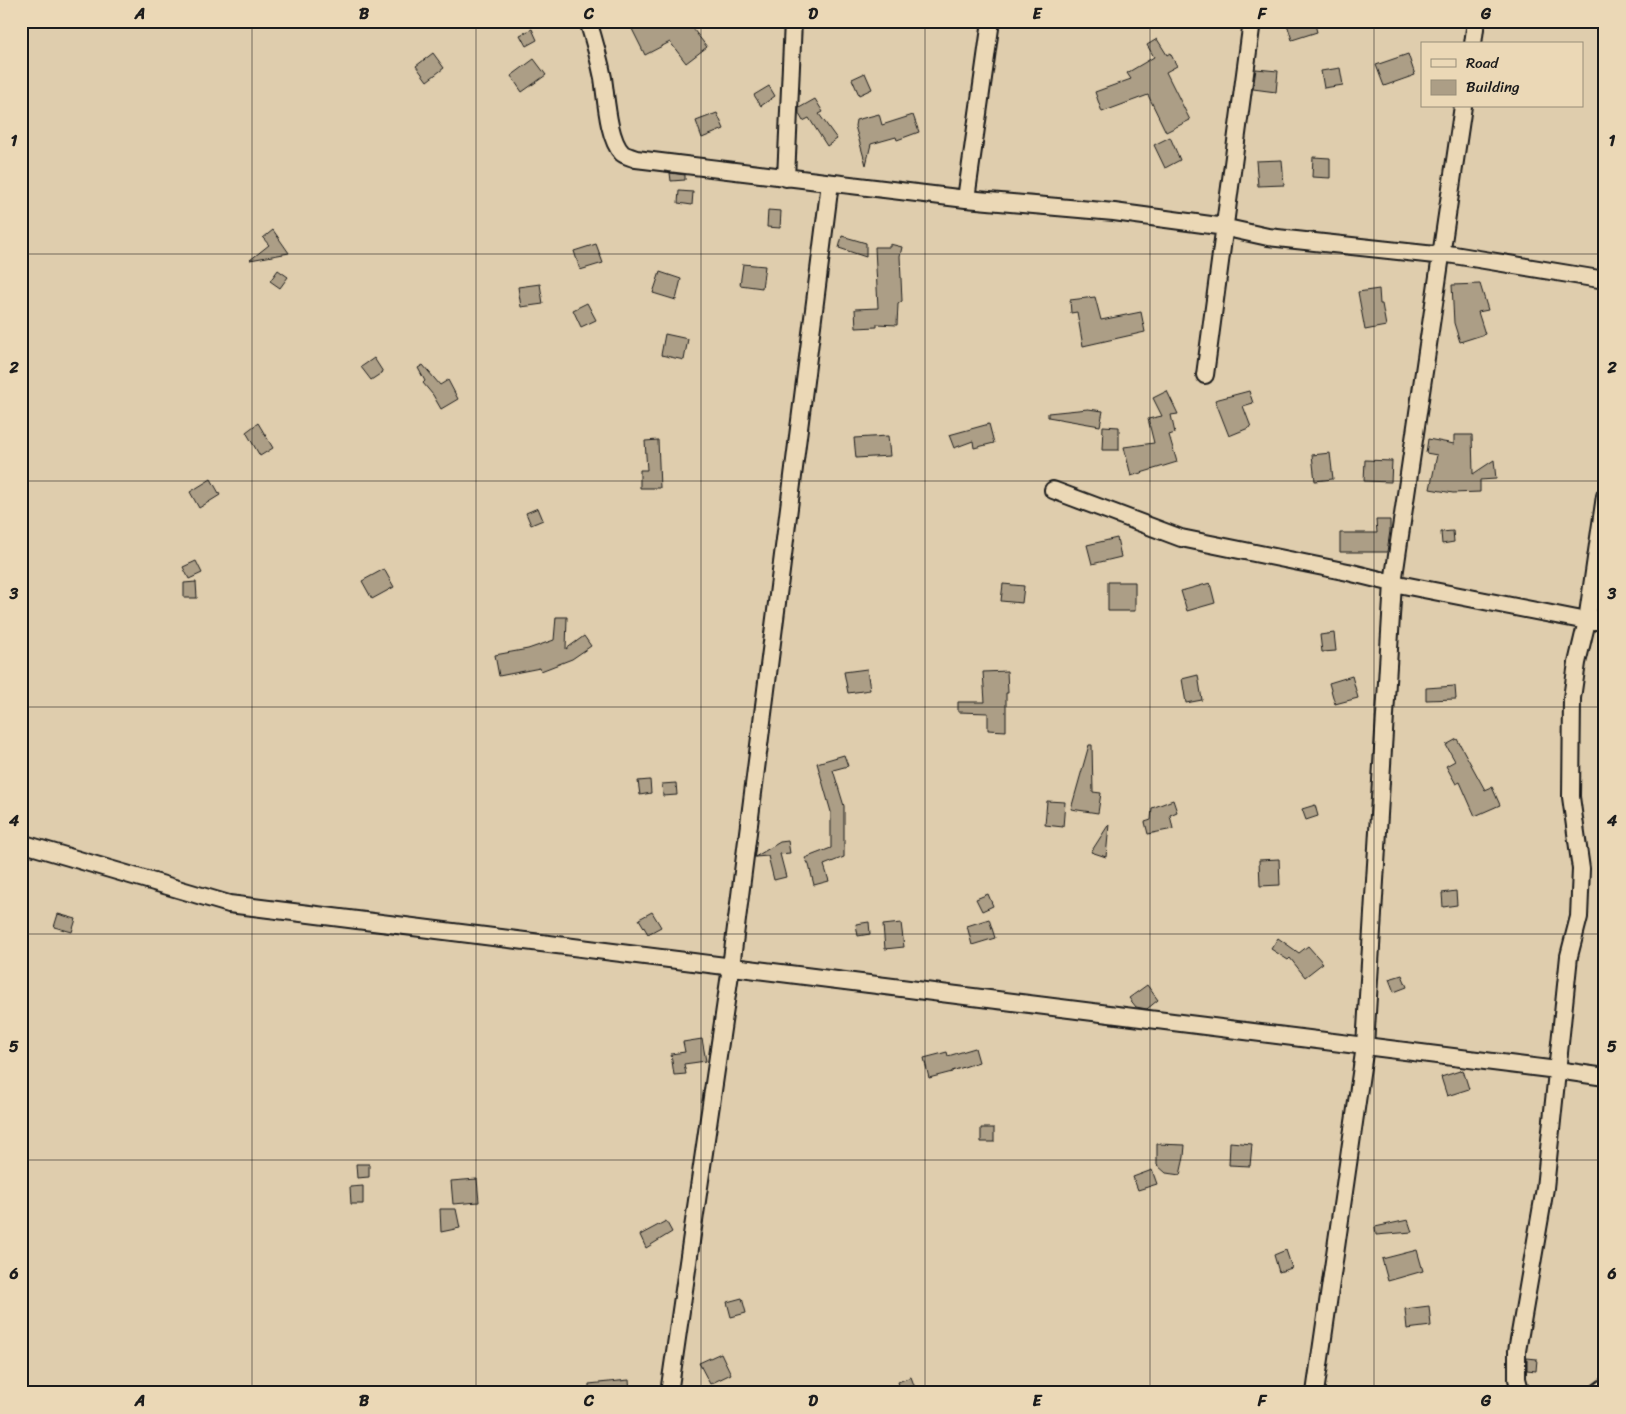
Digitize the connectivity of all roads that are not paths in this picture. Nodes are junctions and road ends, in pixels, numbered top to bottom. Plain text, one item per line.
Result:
1 (588, 21) edge
2 (792, 21) edge
3 (991, 21) edge
4 (1252, 21) edge
5 (1476, 21) edge
6 (1473, 42) edge
7 (1464, 108) edge
8 (786, 178) junction
9 (830, 183) junction
10 (966, 199) junction
11 (1226, 227) junction
12 (1442, 253) junction
13 (1605, 280) edge
14 (1206, 375) dead end
15 (1054, 490) dead end
16 (1605, 496) edge
17 (1393, 583) junction
18 (1587, 621) junction
19 (1605, 621) edge
20 (21, 842) edge
21 (731, 967) junction
22 (1365, 1046) junction
23 (1557, 1070) junction
24 (1605, 1077) edge
25 (1605, 1388) edge
26 (668, 1393) edge
27 (1315, 1393) edge
28 (1521, 1393) edge
29 (1597, 1393) edge

1 - 8 street
2 - 8 street
3 - 10 street
4 - 11 street
5 - 6 street
7 - 12 street
8 - 9 street
9 - 10 street
9 - 21 street
10 - 11 street
11 - 12 street
11 - 14 street
12 - 13 street
12 - 17 street
15 - 17 street
16 - 18 street
17 - 18 street
17 - 22 street
18 - 19 street
18 - 23 street
20 - 21 street
21 - 22 street
21 - 26 street
22 - 23 street
22 - 27 street
23 - 24 street
23 - 28 street
25 - 29 street

